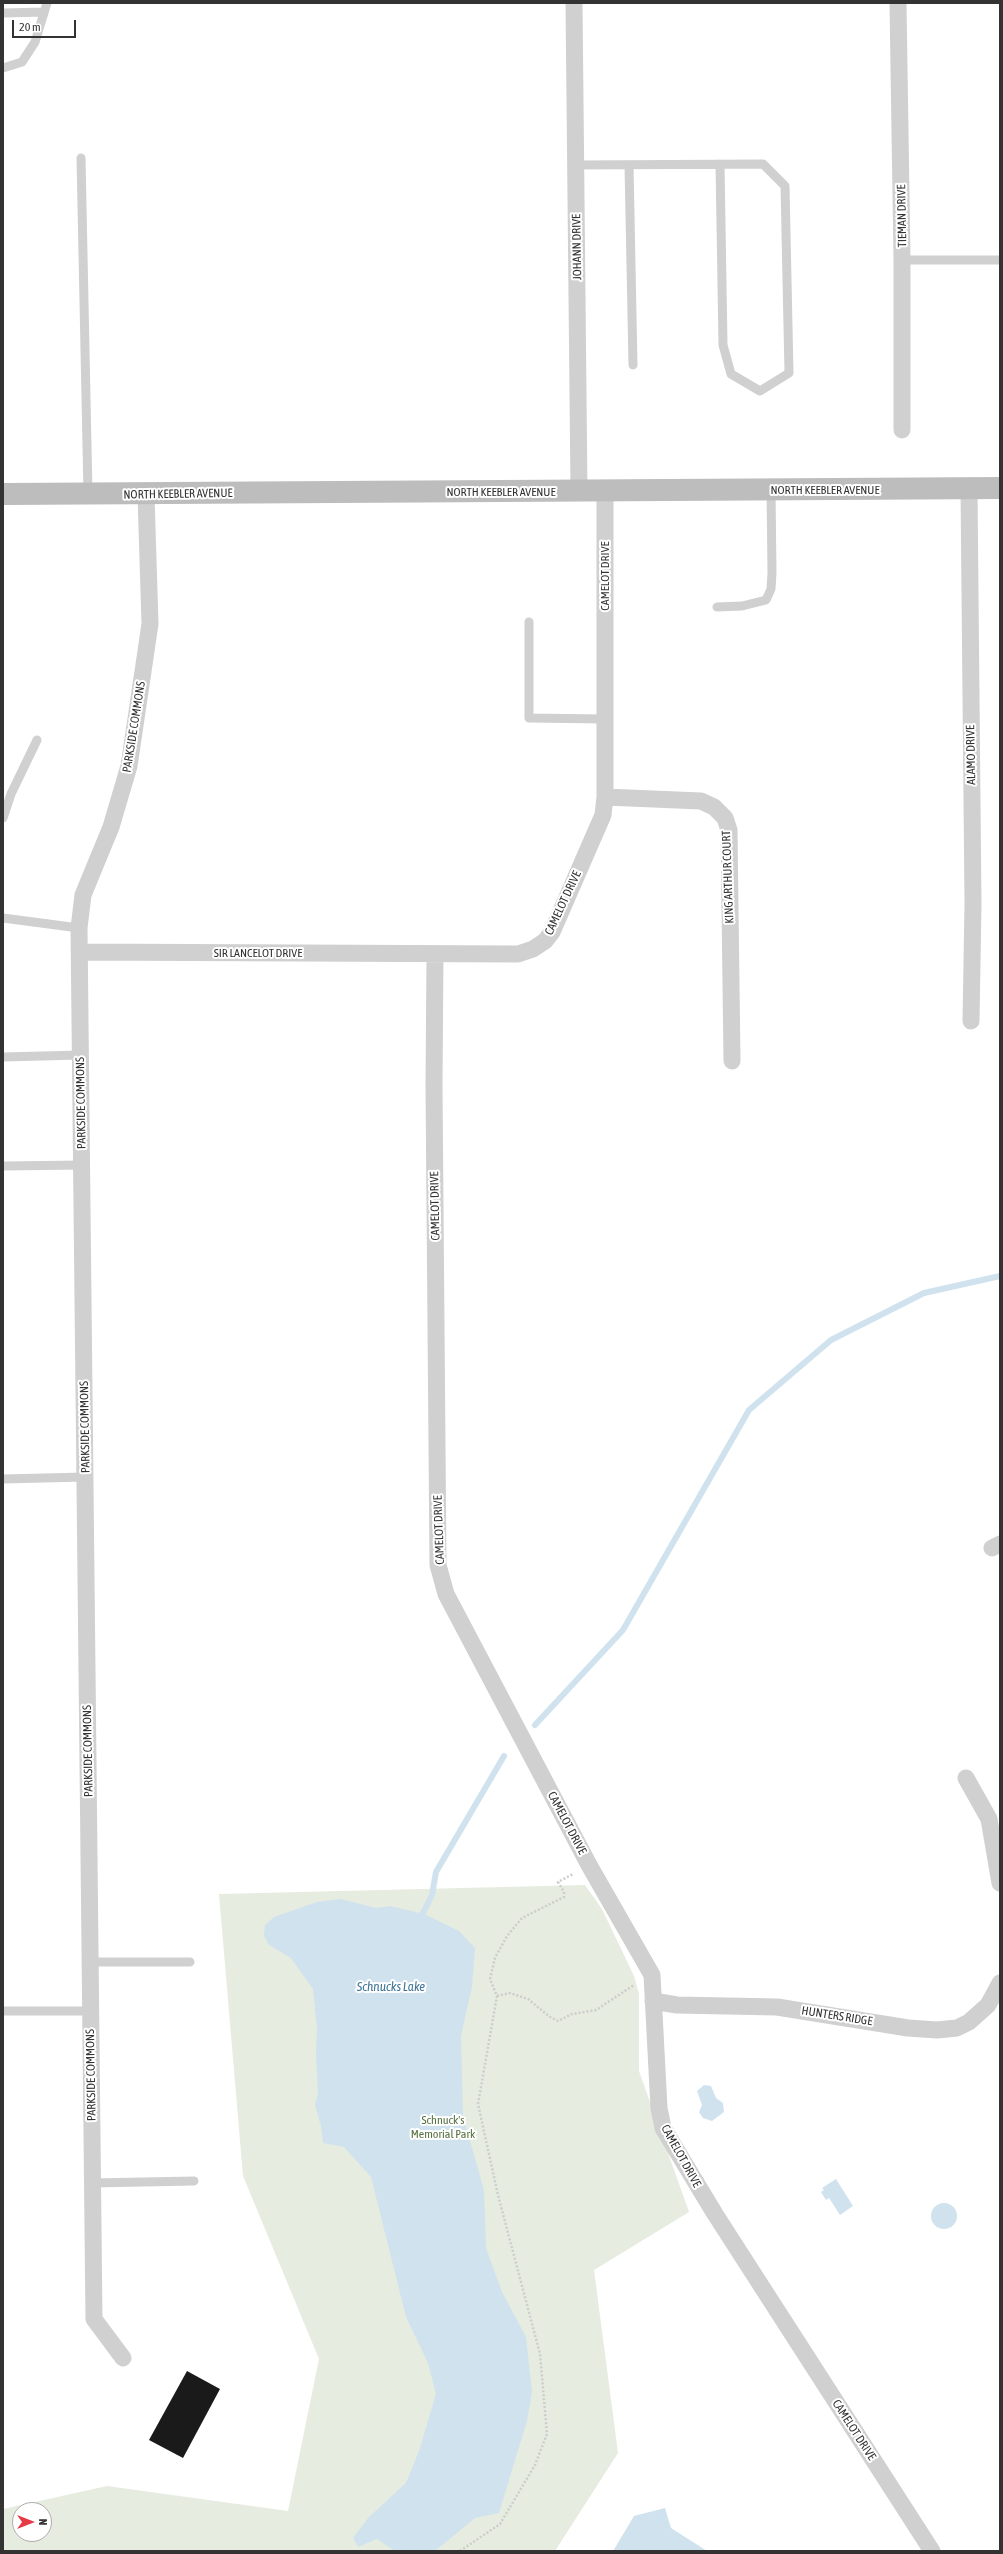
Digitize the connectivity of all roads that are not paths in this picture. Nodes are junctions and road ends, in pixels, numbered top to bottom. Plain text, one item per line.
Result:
1 (574, 3) edge
2 (898, 3) edge
3 (45, 8) edge
4 (3, 12) edge
5 (3, 68) edge
6 (81, 158) dead end
7 (720, 164) junction
8 (576, 165) junction
9 (629, 165) junction
10 (902, 260) junction
11 (1000, 260) edge
12 (633, 365) dead end
13 (902, 430) dead end
14 (969, 488) junction
15 (1000, 488) edge
16 (771, 490) junction
17 (579, 492) junction
18 (605, 492) junction
19 (3, 494) edge
20 (88, 494) junction
21 (146, 495) junction
22 (717, 607) dead end
23 (529, 622) dead end
24 (605, 719) junction
25 (37, 740) dead end
26 (605, 796) junction
27 (3, 818) edge
28 (3, 918) edge
29 (79, 928) junction
30 (80, 952) junction
31 (435, 954) junction
32 (971, 1021) dead end
33 (81, 1055) junction
34 (3, 1057) edge
35 (732, 1061) dead end
36 (82, 1165) junction
37 (3, 1166) edge
38 (85, 1477) junction
39 (3, 1479) edge
40 (966, 1778) dead end
41 (1000, 1884) edge
42 (90, 1962) junction
43 (190, 1962) dead end
44 (1000, 1983) edge
45 (653, 2001) junction
46 (3, 2011) edge
47 (90, 2011) junction
48 (194, 2182) dead end
49 (92, 2183) junction
50 (123, 2358) dead end
51 (932, 2551) edge

1 - 8 street, JOHANN DRIVE
2 - 10 street, TIEMAN DRIVE
3 - 4 lane
3 - 5 lane
6 - 20 lane
7 - 7 lane
7 - 9 lane
8 - 9 lane
8 - 17 street, JOHANN DRIVE
9 - 12 lane
10 - 11 lane
10 - 13 street, TIEMAN DRIVE
14 - 15 street, NORTH KEEBLER AVENUE
14 - 16 street, NORTH KEEBLER AVENUE
14 - 32 street, ALAMO DRIVE
16 - 18 street, NORTH KEEBLER AVENUE
16 - 22 lane
17 - 18 street, NORTH KEEBLER AVENUE
17 - 21 street, NORTH KEEBLER AVENUE
18 - 24 street, CAMELOT DRIVE
19 - 20 street, NORTH KEEBLER AVENUE
20 - 21 street, NORTH KEEBLER AVENUE
21 - 29 street, PARKSIDE COMMONS
23 - 24 lane
24 - 26 street, CAMELOT DRIVE
25 - 27 lane
26 - 31 street, CAMELOT DRIVE
26 - 35 street, KING ARTHUR COURT
28 - 29 lane
29 - 30 street, PARKSIDE COMMONS
30 - 31 street, SIR LANCELOT DRIVE
30 - 33 street, PARKSIDE COMMONS
31 - 45 street, CAMELOT DRIVE
33 - 34 lane
33 - 36 street, PARKSIDE COMMONS
36 - 37 lane
36 - 38 street, PARKSIDE COMMONS
38 - 39 lane
38 - 42 street, PARKSIDE COMMONS
40 - 41 street
42 - 43 lane
42 - 47 street, PARKSIDE COMMONS
44 - 45 street, HUNTERS RIDGE
45 - 51 street, CAMELOT DRIVE
46 - 47 lane
47 - 49 street, PARKSIDE COMMONS
48 - 49 lane
49 - 50 street, PARKSIDE COMMONS

